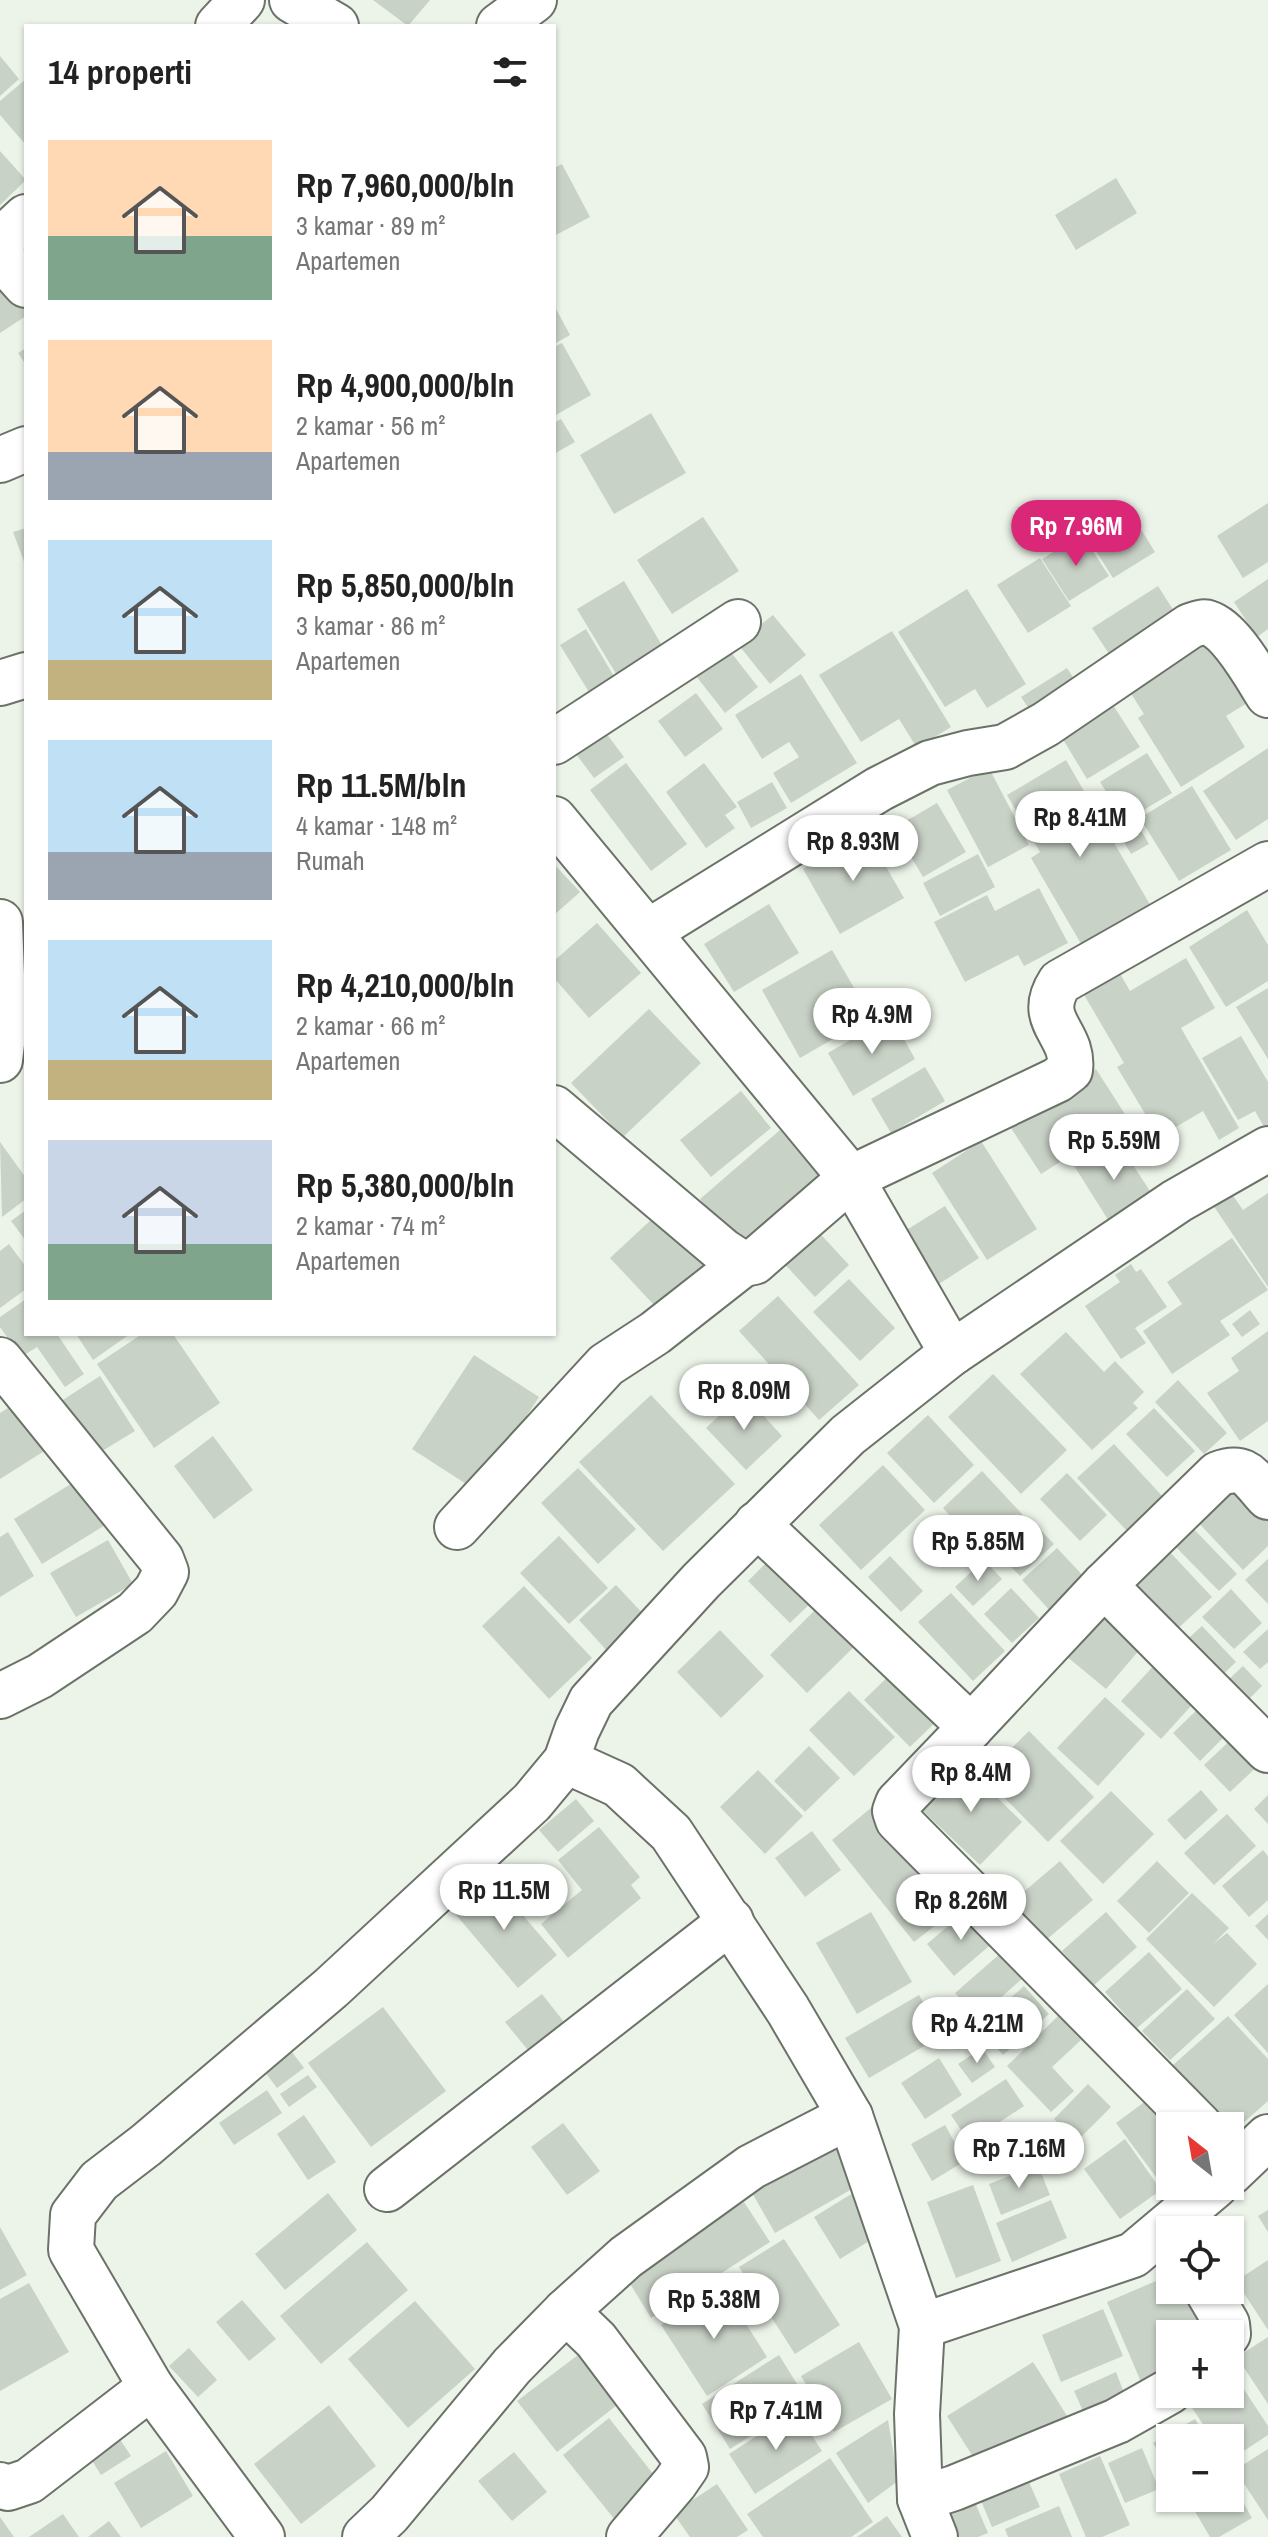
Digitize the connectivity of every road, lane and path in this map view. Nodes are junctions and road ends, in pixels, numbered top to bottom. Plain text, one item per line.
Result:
1 (242, 0) edge
2 (292, 0) edge
3 (220, 24) edge
4 (333, 24) edge
5 (24, 219) edge
6 (0, 241) edge
7 (0, 256) edge
8 (24, 283) edge
9 (24, 450) edge
10 (0, 460) edge
11 (738, 622) dead end
12 (24, 676) edge
13 (0, 683) edge
14 (1268, 695) edge
15 (556, 741) edge
16 (556, 821) edge
17 (1268, 864) edge
18 (0, 922) edge
19 (648, 932) junction
20 (0, 1060) edge
21 (556, 1110) edge
22 (1268, 1149) edge
23 (851, 1178) junction
24 (743, 1264) junction
25 (952, 1353) junction
26 (0, 1360) edge
27 (1268, 1497) edge
28 (757, 1524) junction
29 (457, 1527) dead end
30 (1104, 1585) junction
31 (0, 1696) edge
32 (971, 1727) junction
33 (1268, 1750) edge
34 (566, 1761) junction
35 (731, 1921) junction
36 (1186, 2112) edge
37 (850, 2116) junction
38 (387, 2189) dead end
39 (1201, 2200) edge
40 (1186, 2216) edge
41 (1156, 2242) edge
42 (566, 2311) junction
43 (922, 2326) junction
44 (151, 2387) junction
45 (1156, 2399) edge
46 (0, 2485) edge
47 (928, 2518) edge
48 (262, 2537) edge
49 (365, 2537) edge
50 (629, 2537) edge

1 - 3 street
2 - 4 street
5 - 6 street
7 - 8 street
9 - 10 street
11 - 15 street
12 - 13 street
14 - 19 street
16 - 19 street
17 - 23 street
18 - 20 street
19 - 23 street
21 - 24 street
22 - 25 street
23 - 24 street
23 - 25 street
24 - 29 street
25 - 28 street
26 - 31 street
27 - 30 street
28 - 32 street
28 - 34 street
30 - 32 street
30 - 33 street
32 - 36 street
34 - 35 street
34 - 44 street
35 - 37 street
35 - 38 street
37 - 42 street
37 - 43 street
39 - 40 street
41 - 43 street
42 - 49 street
42 - 50 street
43 - 47 street
44 - 46 street
44 - 48 street
45 - 47 street

